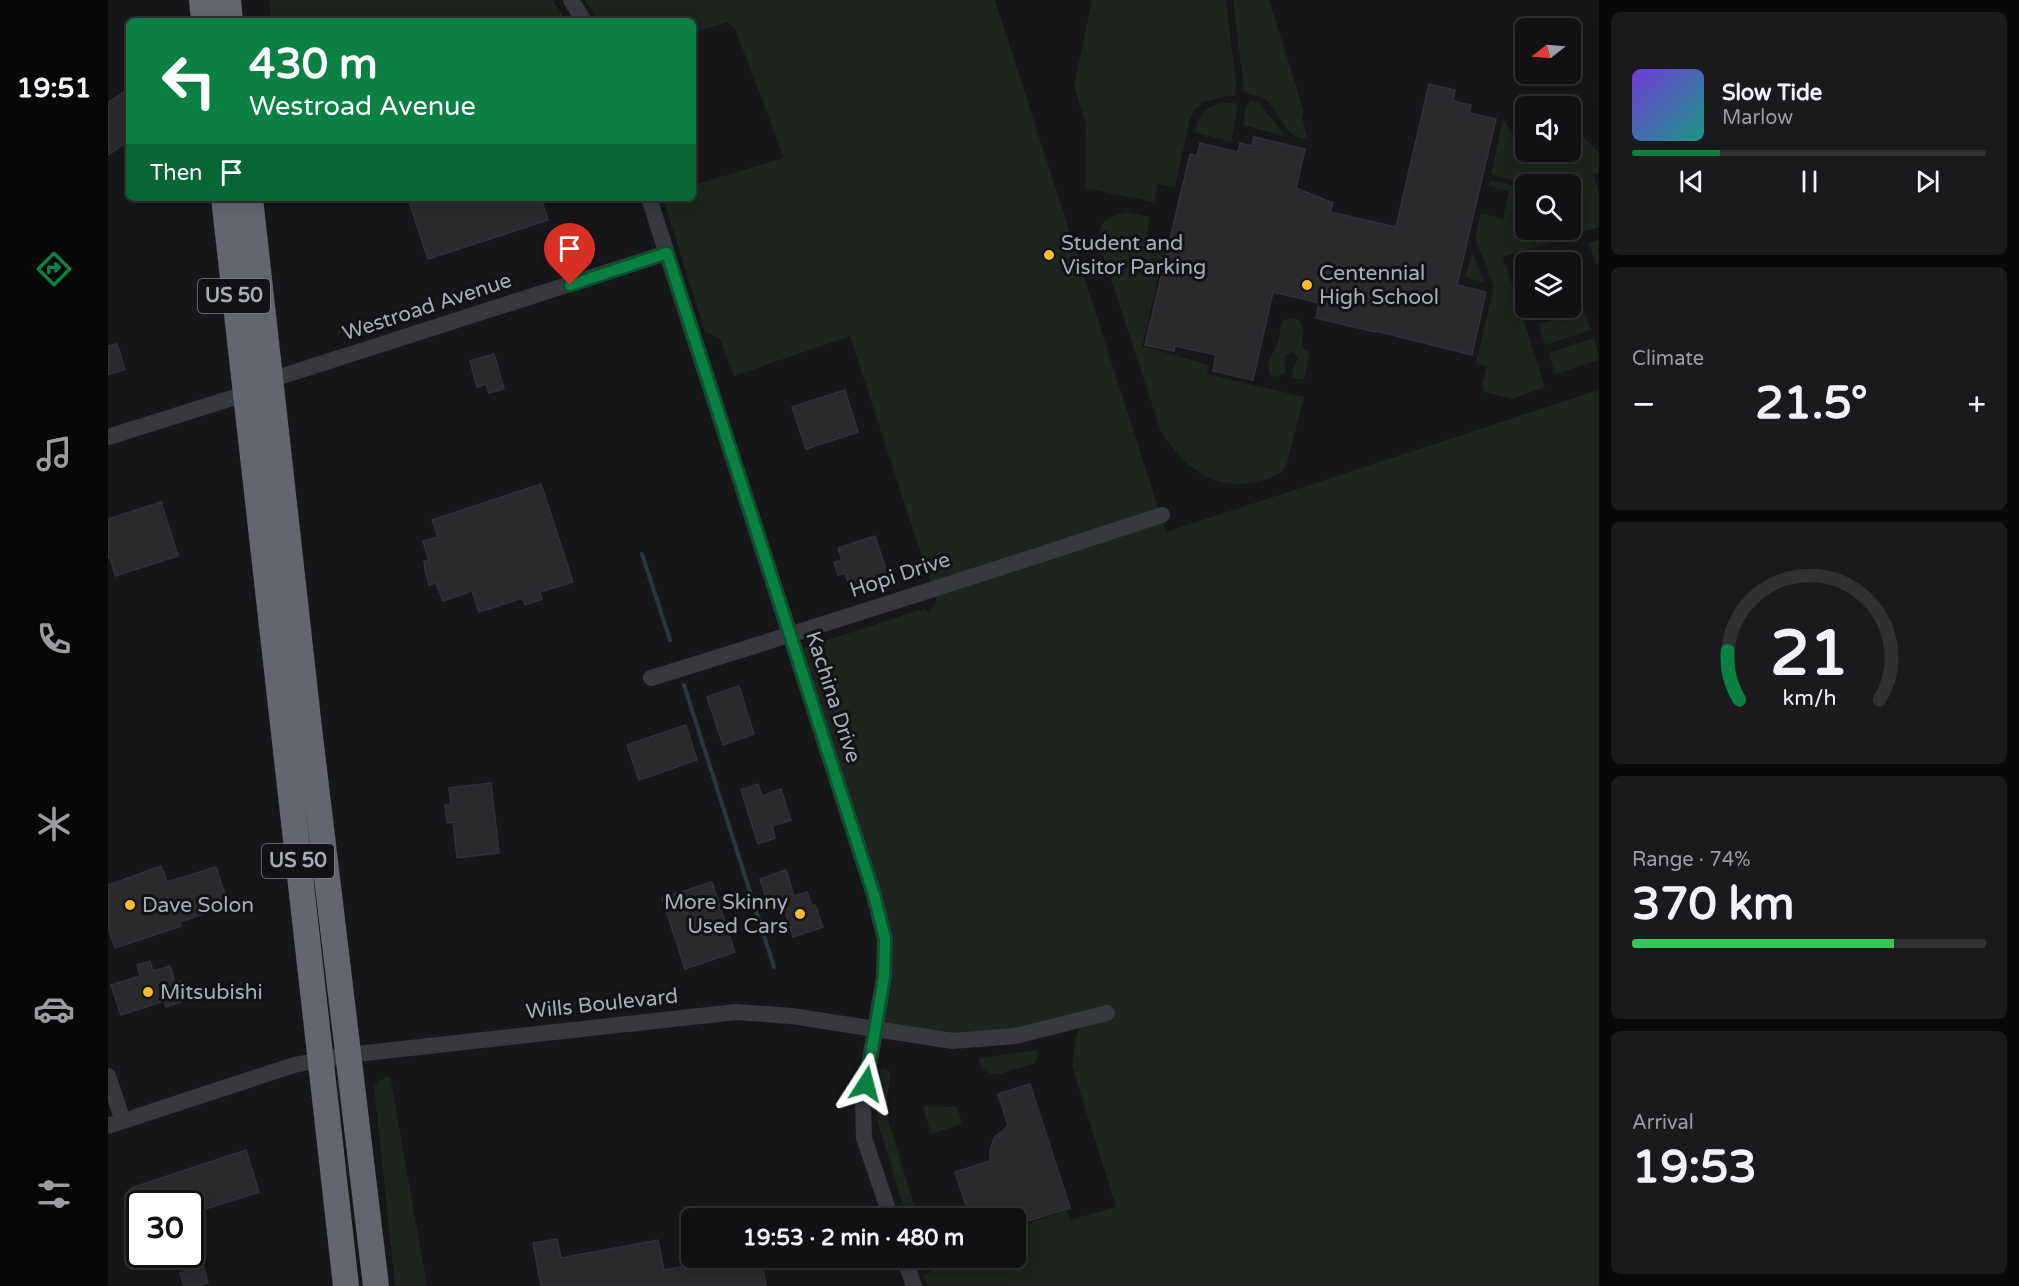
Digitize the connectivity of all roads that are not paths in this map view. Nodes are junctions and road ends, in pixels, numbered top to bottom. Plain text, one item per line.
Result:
1 (202, 0) edge
2 (228, 0) edge
3 (571, 0) edge
4 (204, 18) edge
5 (230, 18) edge
6 (582, 18) edge
7 (224, 201) edge
8 (250, 201) edge
9 (650, 201) edge
10 (667, 253) junction
11 (270, 380) junction
12 (245, 394) junction
13 (108, 437) edge
14 (1162, 514) dead end
15 (788, 634) junction
16 (651, 678) dead end
17 (1107, 1013) dead end
18 (874, 1030) junction
19 (348, 1055) junction
20 (320, 1060) junction
21 (108, 1076) edge
22 (115, 1124) edge
23 (888, 1208) edge
24 (908, 1268) edge
25 (346, 1286) edge
26 (376, 1286) edge
27 (914, 1286) edge

1 - 4 highway
2 - 5 highway
3 - 6 street
7 - 12 highway, US 50
8 - 11 highway, US 50
9 - 10 street, Kachina Drive
10 - 11 street, Westroad Avenue
10 - 15 street, Kachina Drive
11 - 19 highway, US 50
12 - 13 street
12 - 20 highway, US 50
14 - 15 street, Hopi Drive
15 - 16 street, Hopi Drive
15 - 18 street, Kachina Drive
17 - 18 street, Wills Boulevard
18 - 19 street, Wills Boulevard
18 - 23 street, Kachina Drive
19 - 20 street, Wills Boulevard
19 - 26 highway, US 50
20 - 22 street, Wills Boulevard
20 - 25 highway, US 50
21 - 22 street
24 - 27 street

